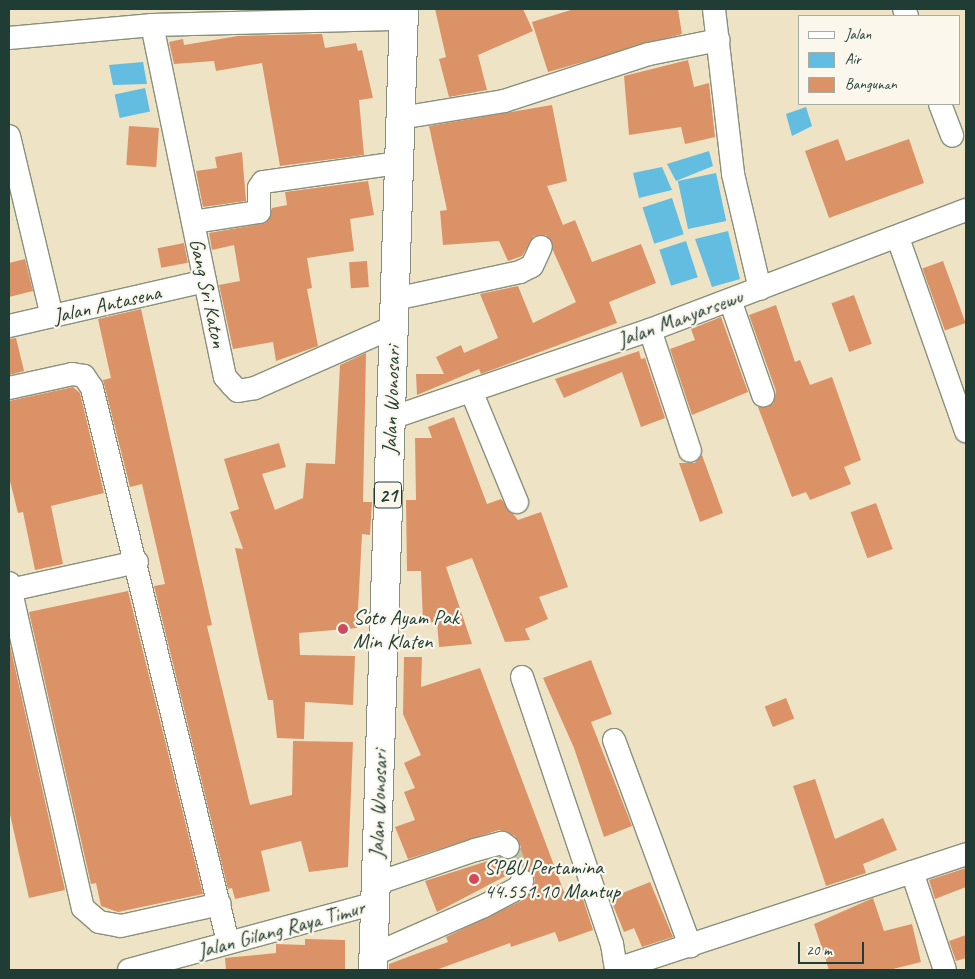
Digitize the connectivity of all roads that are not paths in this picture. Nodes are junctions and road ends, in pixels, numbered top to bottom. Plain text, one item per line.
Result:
1 (714, 9) edge
2 (403, 14) edge
3 (152, 24) junction
4 (9, 38) edge
5 (719, 40) junction
6 (940, 105) edge
7 (400, 118) junction
8 (9, 136) edge
9 (952, 136) dead end
10 (399, 163) junction
11 (966, 210) edge
12 (193, 222) junction
13 (898, 238) junction
14 (541, 247) dead end
15 (205, 281) junction
16 (760, 289) junction
17 (395, 299) junction
18 (730, 300) junction
19 (52, 316) junction
20 (9, 326) edge
21 (394, 327) junction
22 (650, 330) junction
23 (9, 388) edge
24 (472, 392) junction
25 (764, 395) dead end
26 (391, 418) junction
27 (966, 431) edge
28 (690, 451) dead end
29 (517, 502) dead end
30 (137, 562) junction
31 (10, 587) edge
32 (522, 677) dead end
33 (614, 740) dead end
34 (508, 847) dead end
35 (966, 854) edge
36 (912, 872) junction
37 (522, 881) dead end
38 (375, 893) junction
39 (220, 904) junction
40 (228, 942) junction
41 (690, 946) junction
42 (373, 963) edge
43 (664, 963) edge
44 (616, 969) edge
45 (129, 970) edge
46 (945, 970) edge

1 - 5 street
2 - 3 street
2 - 7 highway, Jalan Wonosari / 21
3 - 4 street
3 - 12 street, Gang Sri Katon
5 - 7 street
5 - 16 street
6 - 9 street
7 - 10 highway, Jalan Wonosari / 21
8 - 19 street
10 - 12 street
10 - 17 highway, Jalan Wonosari / 21
11 - 13 street, Jalan Manyarsewu
12 - 15 street, Gang Sri Katon
13 - 16 street, Jalan Manyarsewu
13 - 27 street
14 - 17 street
15 - 19 street, Jalan Antasena
15 - 21 street, Gang Sri Katon
16 - 18 street, Jalan Manyarsewu
17 - 21 highway, Jalan Wonosari / 21
18 - 22 street, Jalan Manyarsewu
18 - 25 street
19 - 20 street, Jalan Antasena
21 - 26 highway, Jalan Wonosari / 21
22 - 24 street, Jalan Manyarsewu
22 - 28 street
23 - 30 street
24 - 26 street, Jalan Manyarsewu
24 - 29 street
26 - 38 highway, Jalan Wonosari / 21
30 - 31 street
30 - 39 street
31 - 39 street
32 - 44 street
33 - 41 street
34 - 38 street, Jalan Gilang Raya Timur
35 - 36 street
36 - 41 street
36 - 46 street
37 - 42 street
38 - 40 street, Jalan Gilang Raya Timur
38 - 42 highway, Jalan Wonosari / 21
39 - 40 street
40 - 45 street, Jalan Gilang Raya Timur
41 - 43 street
43 - 44 street

